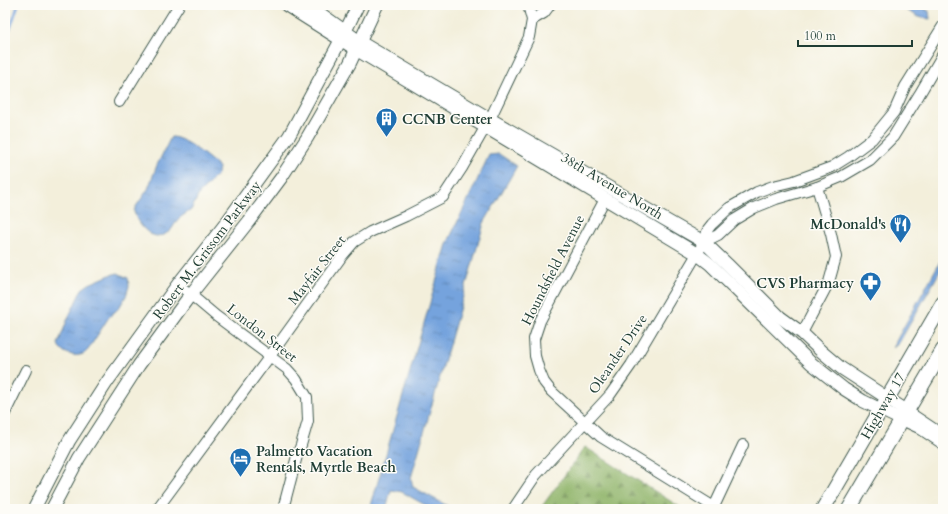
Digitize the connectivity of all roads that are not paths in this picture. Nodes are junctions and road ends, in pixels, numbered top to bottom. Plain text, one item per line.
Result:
1 (179, 5) edge
2 (286, 5) edge
3 (303, 5) edge
4 (358, 5) edge
5 (377, 5) edge
6 (528, 5) edge
7 (550, 5) edge
8 (532, 20) junction
9 (943, 26) edge
10 (343, 36) junction
11 (358, 46) junction
12 (943, 54) edge
13 (119, 102) dead end
14 (487, 124) junction
15 (817, 187) junction
16 (605, 199) junction
17 (704, 242) junction
18 (697, 254) junction
19 (178, 284) junction
20 (191, 294) junction
21 (943, 302) edge
22 (802, 333) junction
23 (943, 350) edge
24 (270, 356) junction
25 (26, 370) dead end
26 (884, 404) junction
27 (5, 414) edge
28 (905, 416) junction
29 (585, 422) junction
30 (943, 436) edge
31 (943, 444) edge
32 (743, 445) dead end
33 (713, 508) edge
34 (34, 509) edge
35 (52, 509) edge
36 (158, 509) edge
37 (283, 509) edge
38 (513, 509) edge
39 (823, 509) edge
40 (849, 509) edge

1 - 13 street
2 - 10 main road, 38th Avenue North
3 - 10 main road, 38th Avenue North
4 - 10 main road, Robert M. Grissom Parkway
5 - 11 main road, Robert M. Grissom Parkway
6 - 8 street, Mayfair Street
7 - 8 street
8 - 14 street, Mayfair Street
9 - 17 street, Oleander Drive
10 - 11 main road, 38th Avenue North
10 - 19 main road, Robert M. Grissom Parkway
11 - 14 main road, 38th Avenue North
11 - 20 main road, Robert M. Grissom Parkway
12 - 15 street, Oleander Drive
14 - 16 main road, 38th Avenue North
14 - 17 main road, 38th Avenue North
14 - 24 street, Mayfair Street
15 - 17 street, Oleander Drive
15 - 22 street
16 - 18 main road, 38th Avenue North
16 - 29 street, Houndsfield Avenue
17 - 18 street, Oleander Drive
17 - 22 main road, 38th Avenue North
18 - 26 main road, 38th Avenue North
18 - 29 street, Oleander Drive
19 - 20 street, London Street
19 - 34 main road, Robert M. Grissom Parkway
20 - 24 street, London Street
20 - 35 main road, Robert M. Grissom Parkway
21 - 26 highway, Highway 17
22 - 26 main road, 38th Avenue North
23 - 28 highway, Highway 17
24 - 36 street, Mayfair Street
24 - 37 street, London Street
25 - 27 street
26 - 28 main road, 38th Avenue North
26 - 39 highway, Highway 17
28 - 30 street
28 - 31 street
28 - 40 highway, Highway 17
29 - 33 street, Houndsfield Avenue
29 - 38 street, Oleander Drive
32 - 33 street

